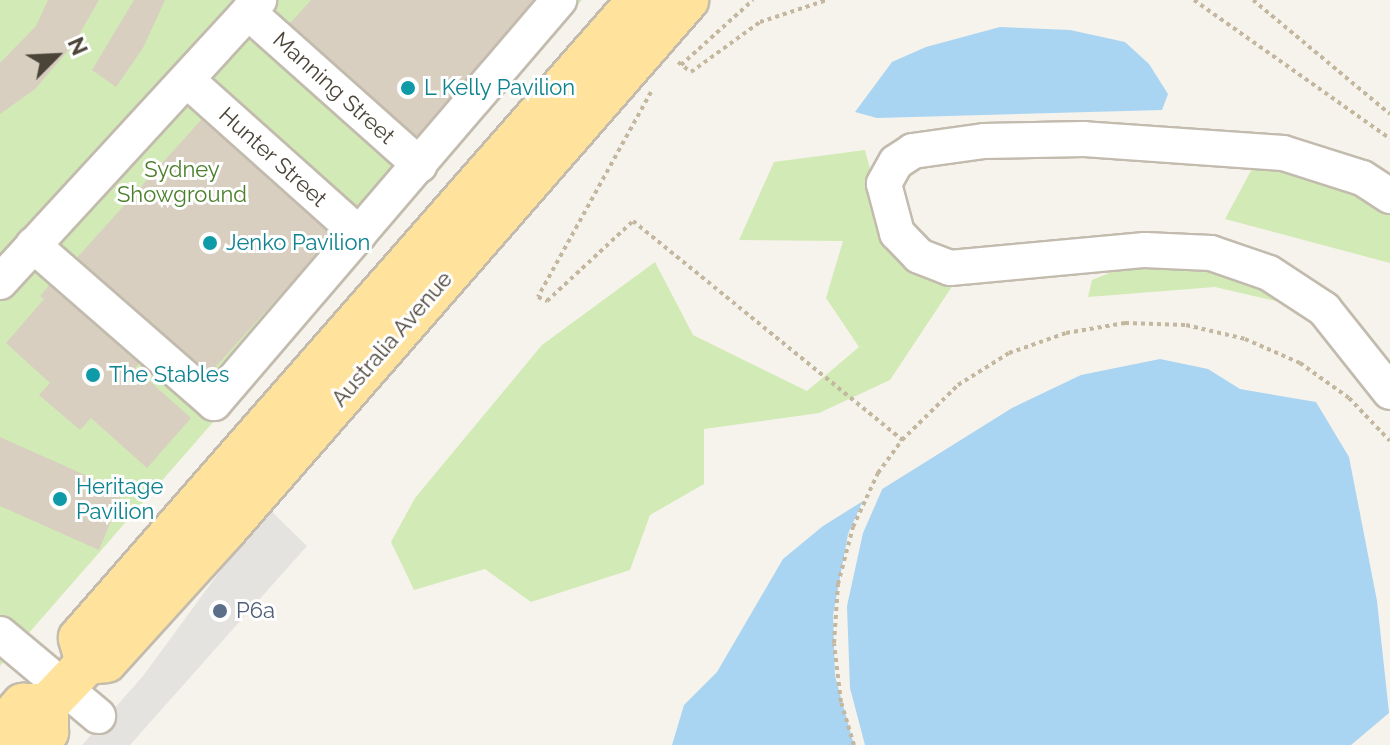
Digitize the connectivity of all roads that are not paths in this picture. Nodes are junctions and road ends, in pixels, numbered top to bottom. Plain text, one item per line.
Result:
1 (559, 0) edge
2 (687, 0) edge
3 (254, 6) edge
4 (640, 24) edge
5 (187, 80) junction
6 (420, 165) junction
7 (1390, 196) edge
8 (359, 234) junction
9 (33, 245) junction
10 (0, 282) edge
11 (1390, 392) edge
12 (0, 634) edge
13 (65, 686) junction
14 (98, 716) dead end
15 (0, 731) edge
16 (35, 745) edge

1 - 6 street
2 - 4 main road, Australia Avenue
3 - 5 street
3 - 6 street, Manning Street
4 - 13 main road, Australia Avenue
5 - 8 street, Hunter Street
5 - 9 street
6 - 8 street
7 - 11 street
8 - 9 street
9 - 10 street
12 - 13 street
13 - 14 street
13 - 15 main road, Australia Avenue
13 - 16 main road

